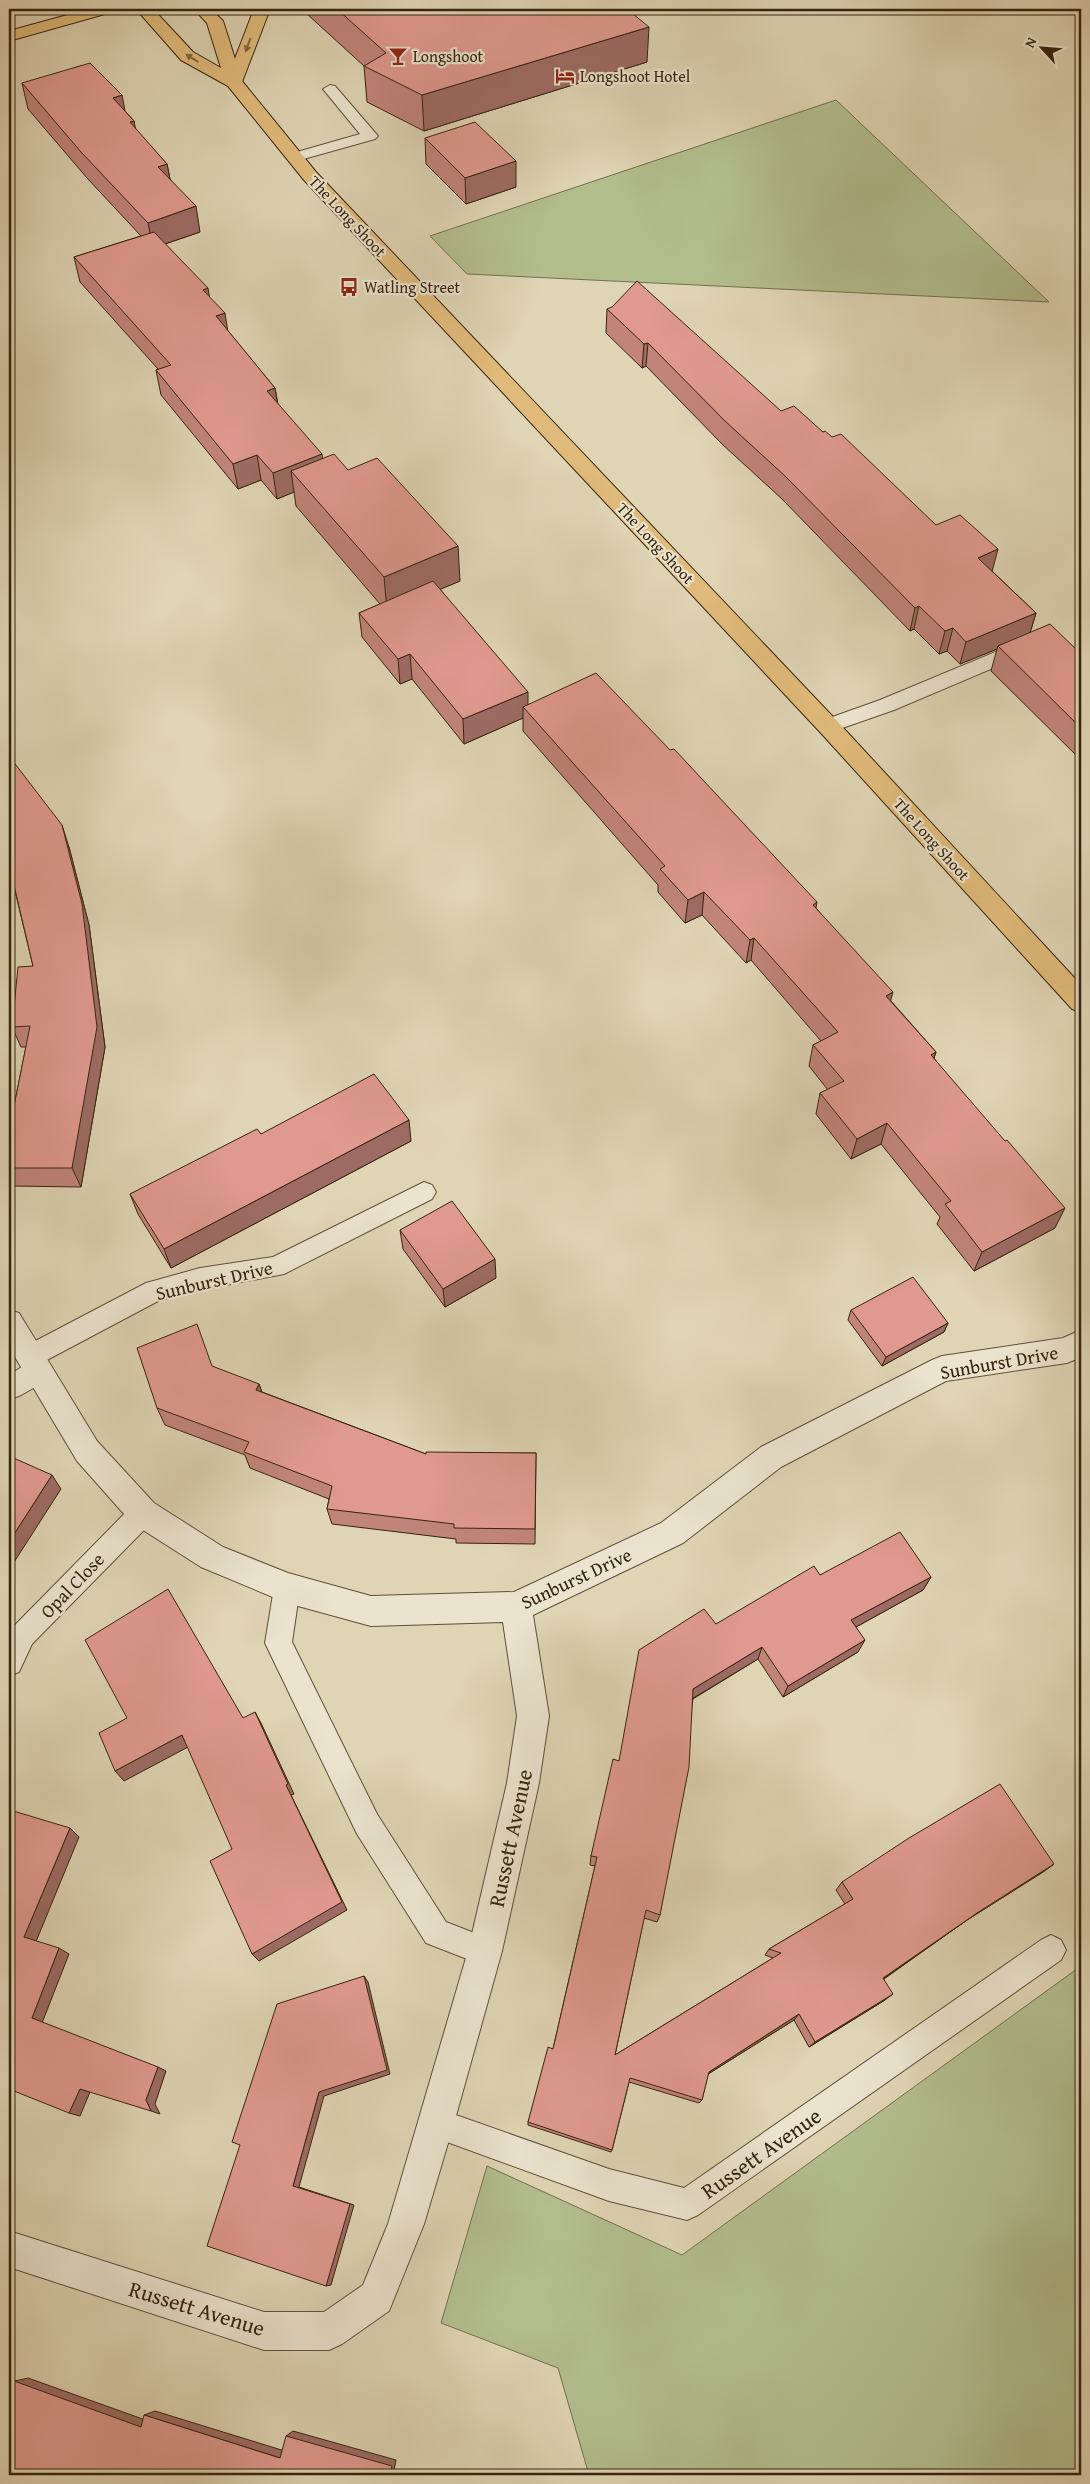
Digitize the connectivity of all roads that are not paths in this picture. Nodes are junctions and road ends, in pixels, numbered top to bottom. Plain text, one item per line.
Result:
1 (106, 9) edge
2 (144, 9) edge
3 (202, 9) edge
4 (262, 9) edge
5 (9, 36) edge
6 (234, 82) junction
7 (330, 89) dead end
8 (295, 158) junction
9 (1045, 638) edge
10 (828, 726) junction
11 (1081, 1002) edge
12 (424, 1192) dead end
13 (9, 1322) edge
14 (1081, 1343) edge
15 (34, 1363) junction
16 (9, 1389) edge
17 (143, 1513) junction
18 (287, 1588) junction
19 (516, 1607) junction
20 (9, 1664) edge
21 (1051, 1950) dead end
22 (485, 1951) junction
23 (436, 2123) junction
24 (9, 2249) edge

1 - 5 main road
6 -> 2 main road, The Long Shoot
3 - 6 main road, The Long Shoot
4 -> 6 main road
6 - 8 main road, The Long Shoot
7 - 8 lane
8 - 10 main road, The Long Shoot
9 - 10 lane
10 - 11 main road, The Long Shoot
12 - 15 lane, Sunburst Drive
13 - 15 street, Sunburst Drive
14 - 19 street, Sunburst Drive
15 - 16 lane
15 - 17 street, Sunburst Drive
17 - 18 street, Sunburst Drive
17 - 20 lane, Opal Close
18 - 19 street, Sunburst Drive
18 - 22 lane
19 - 22 street, Russett Avenue
21 - 23 lane, Russett Avenue
22 - 23 street, Russett Avenue
23 - 24 street, Russett Avenue

